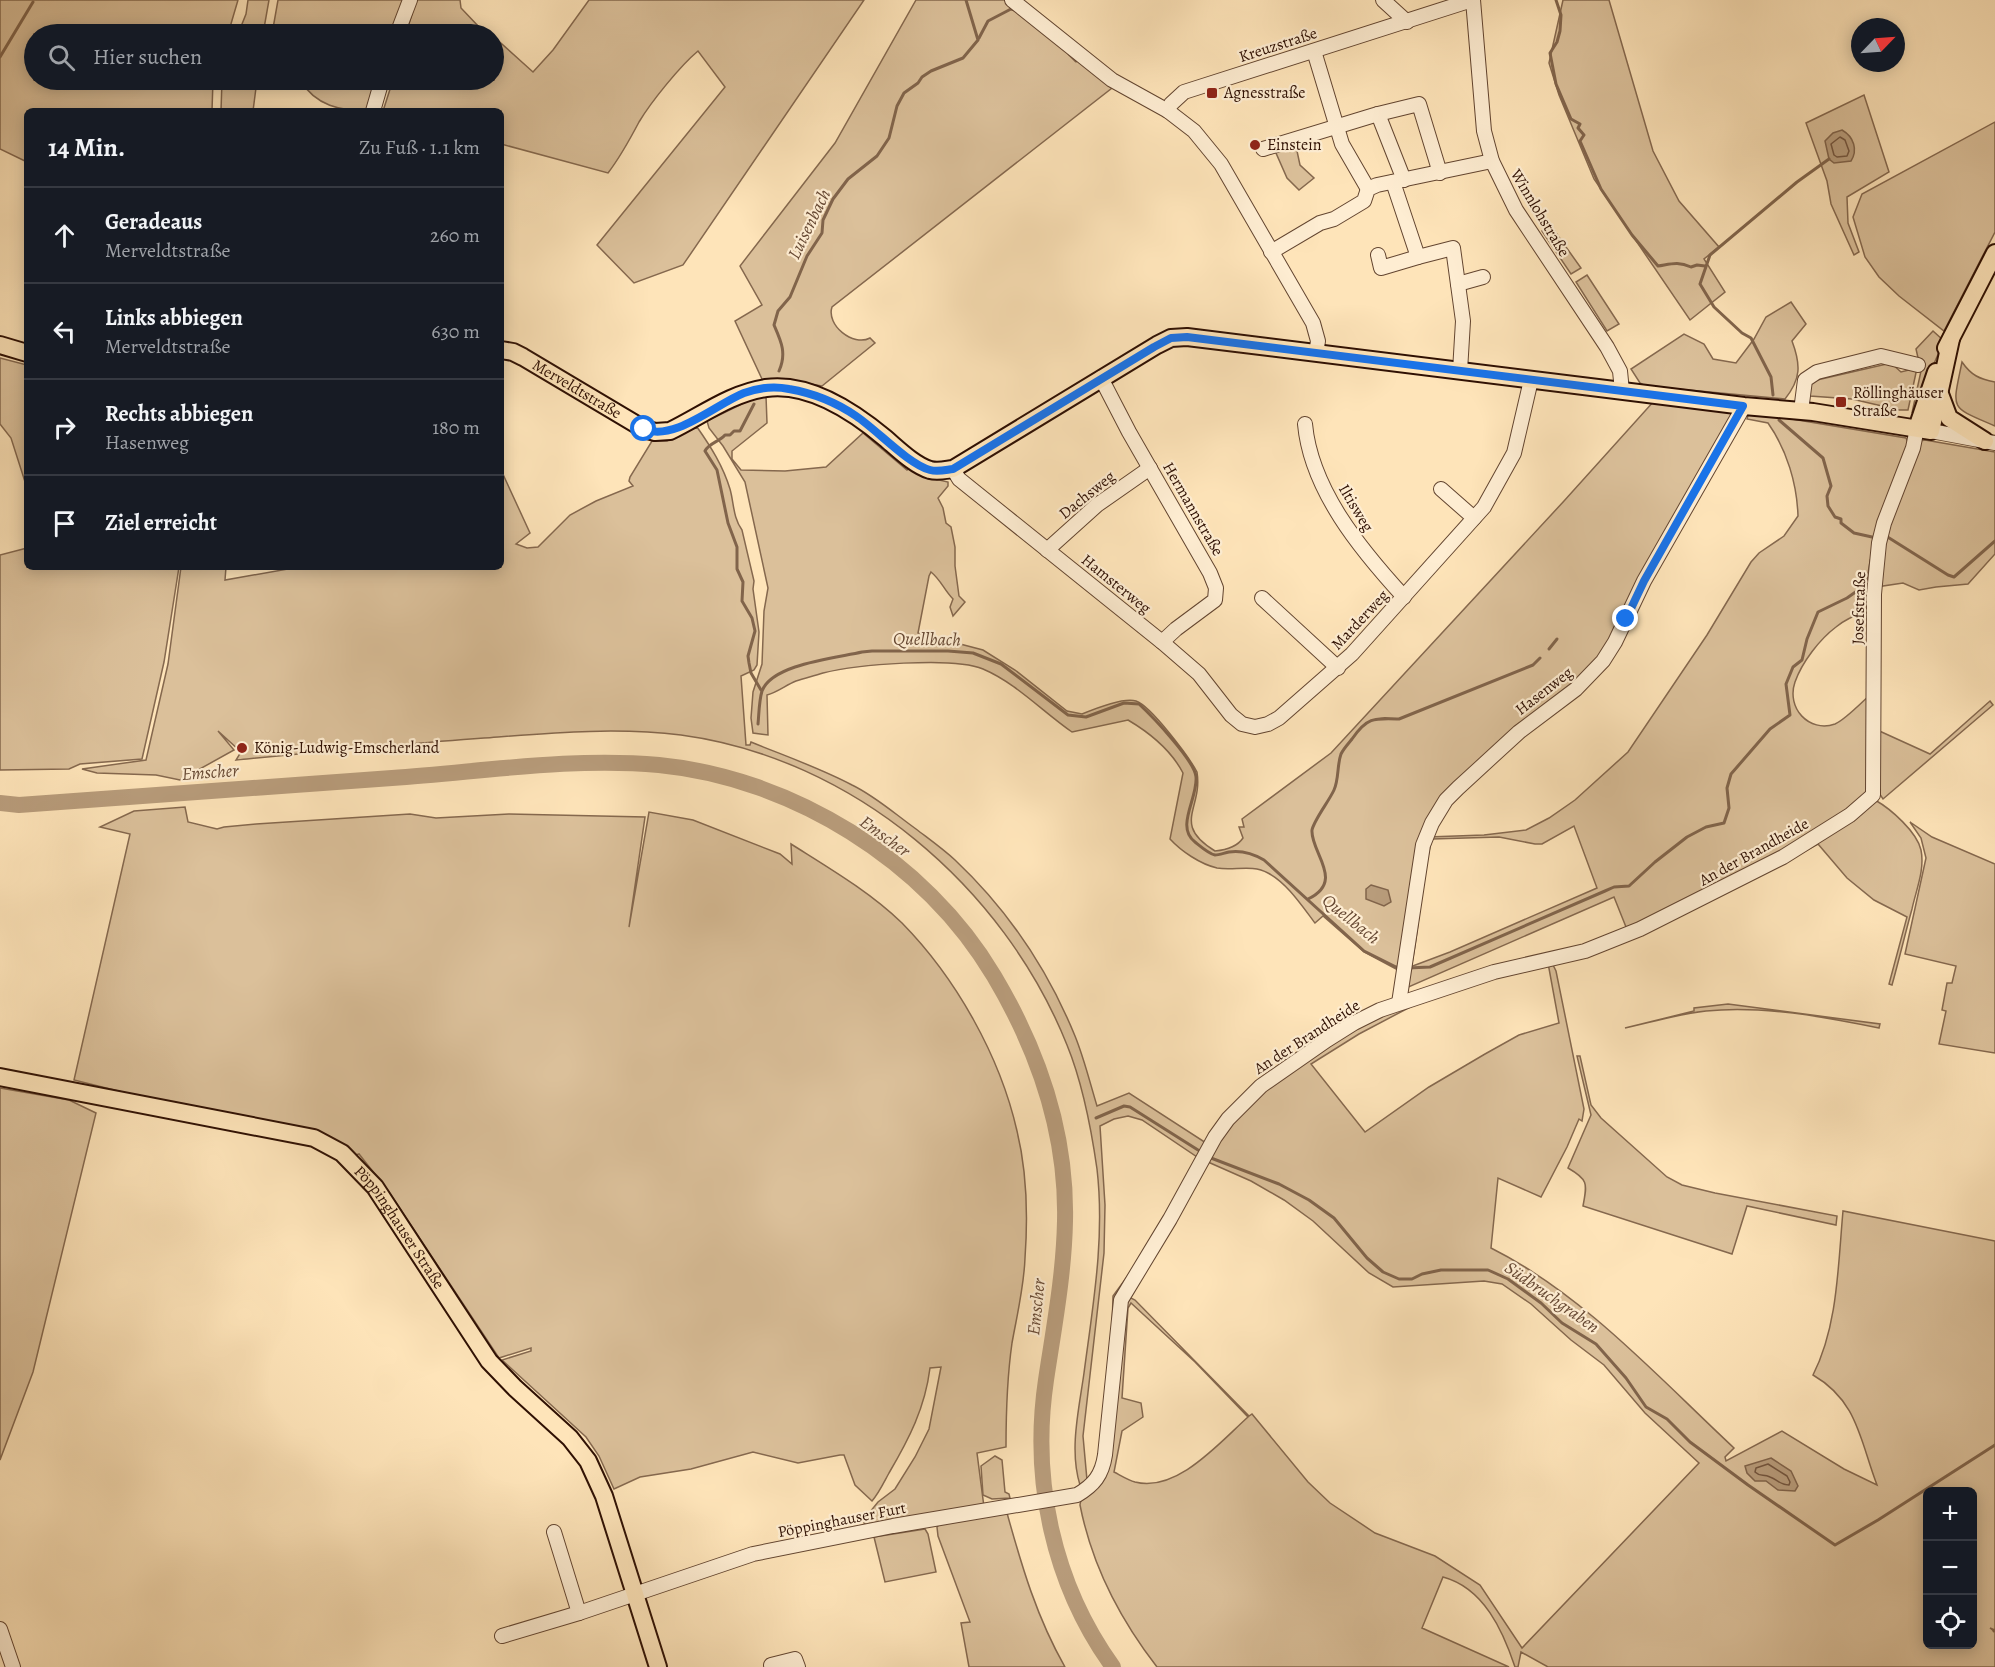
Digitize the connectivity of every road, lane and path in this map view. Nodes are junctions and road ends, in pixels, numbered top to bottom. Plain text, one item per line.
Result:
1 (410, 0) edge
2 (1012, 0) edge
3 (1383, 0) edge
4 (1472, 0) edge
5 (1407, 22) junction
6 (401, 24) edge
7 (1314, 51) junction
8 (379, 90) edge
9 (375, 108) edge
10 (1168, 111) junction
11 (1378, 114) junction
12 (1336, 126) junction
13 (1263, 149) dead end
14 (1492, 161) junction
15 (1440, 173) junction
16 (1399, 181) junction
17 (1368, 189) junction
18 (1271, 252) junction
19 (1995, 253) edge
20 (1378, 255) dead end
21 (1419, 257) junction
22 (1483, 277) dead end
23 (1458, 284) junction
24 (1951, 339) junction
25 (0, 345) edge
26 (504, 350) edge
27 (24, 352) edge
28 (1316, 353) junction
29 (1918, 365) dead end
30 (1460, 371) junction
31 (1101, 378) junction
32 (1531, 380) junction
33 (1622, 391) junction
34 (1940, 392) junction
35 (1743, 406) junction
36 (1801, 411) junction
37 (1305, 424) dead end
38 (1924, 429) junction
39 (1990, 442) edge
40 (1150, 468) junction
41 (953, 469) junction
42 (1441, 489) dead end
43 (1474, 518) junction
44 (1047, 550) junction
45 (1404, 597) junction
46 (1262, 598) dead end
47 (1162, 642) junction
48 (1338, 668) junction
49 (1256, 727) joint
50 (1874, 795) joint
51 (1399, 1003) junction
52 (0, 1077) edge
53 (1061, 1498) joint
54 (554, 1532) dead end
55 (634, 1595) junction
56 (579, 1613) junction
57 (0, 1629) edge
58 (502, 1636) dead end
59 (771, 1665) dead end
60 (13, 1667) edge
61 (657, 1667) edge
62 (798, 1667) edge

1 - 6 street
2 - 10 street
3 - 5 street
4 - 5 street, Kreuzstraße
4 - 14 street, Winnlohstraße
5 - 7 street, Kreuzstraße
7 - 10 street, Kreuzstraße
7 - 12 street
8 - 9 street
10 - 18 street
11 - 12 street
11 - 15 street
11 - 16 street
12 - 13 street
12 - 17 street
14 - 15 street
14 - 33 street, Winnlohstraße
15 - 16 street
16 - 17 street
16 - 21 street
17 - 18 street
18 - 28 street
19 - 24 main road
20 - 21 street
21 - 23 street
22 - 23 street
23 - 30 street
24 - 34 main road
24 - 38 main road
25 - 27 main road
26 - 41 main road, Merveldtstraße
28 - 30 main road
28 - 31 main road
29 - 36 street
30 - 32 main road
31 - 40 street, Hermannstraße
31 - 41 main road
32 - 33 main road
32 - 43 street, Marderweg
33 - 35 main road
34 - 38 main road
34 - 39 main road
35 - 36 main road
35 - 51 street, Hasenweg
36 - 38 main road
37 - 45 street, Iltisweg
38 - 39 street
38 - 50 street, Josefstraße
40 - 44 street, Dachsweg
40 - 47 street, Hermannstraße
41 - 44 street, Hamsterweg
42 - 43 street
43 - 45 street, Marderweg
44 - 47 street, Hamsterweg
45 - 48 street, Marderweg
46 - 48 street
47 - 49 street, Hamsterweg
48 - 49 street, Marderweg
50 - 51 street, An der Brandheide
51 - 53 street, An der Brandheide
52 - 55 main road, Pöppinghauser Straße
53 - 55 street, Pöppinghauser Furt
54 - 56 street
55 - 56 street
55 - 61 main road, Pöppinghauser Straße
56 - 58 street
57 - 60 street
59 - 62 street

